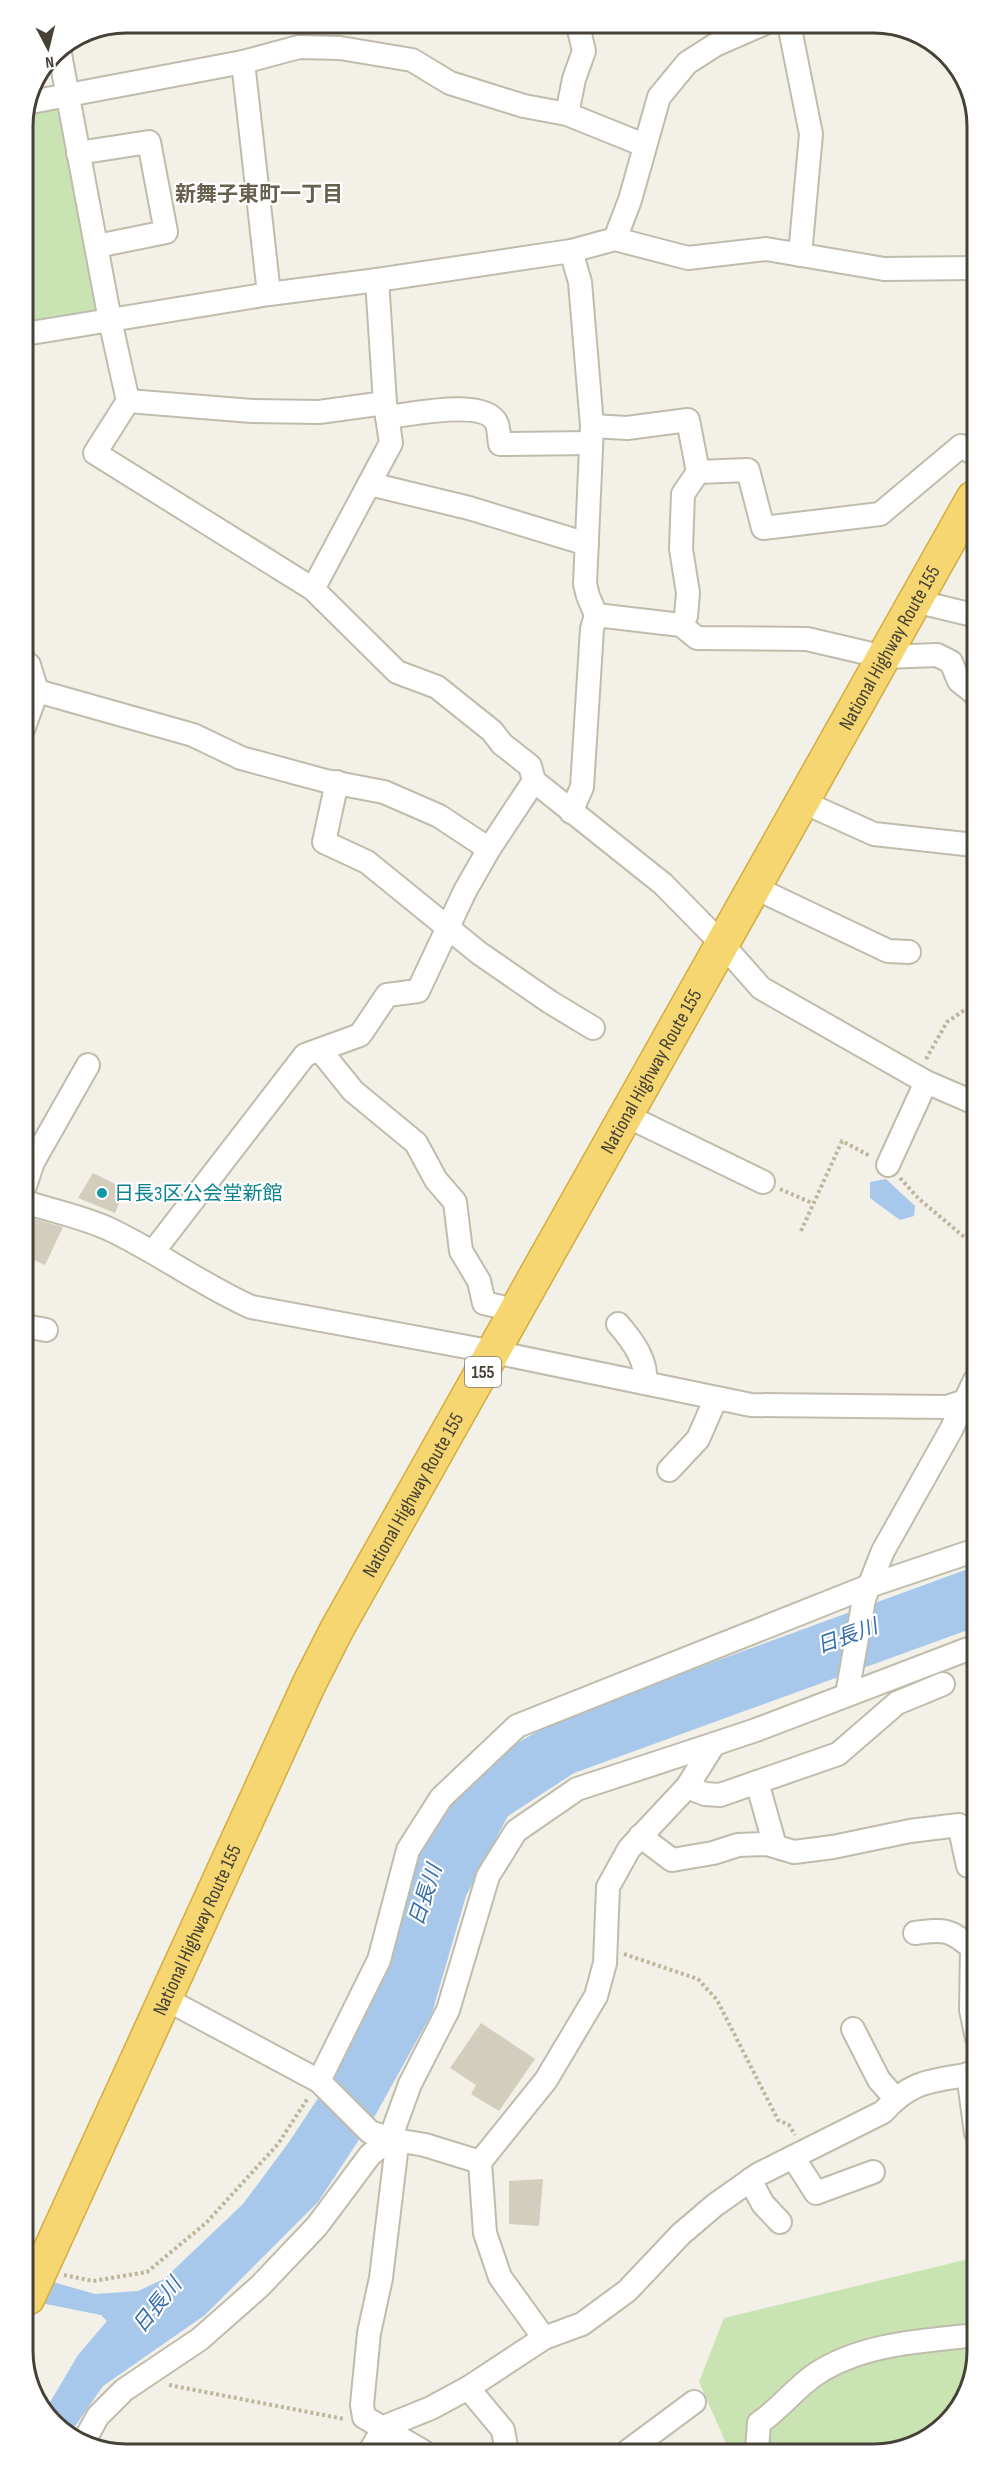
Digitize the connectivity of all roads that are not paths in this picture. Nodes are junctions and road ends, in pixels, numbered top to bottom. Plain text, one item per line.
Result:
1 (580, 33) edge
2 (742, 33) edge
3 (791, 33) edge
4 (339, 38) edge
5 (243, 62) junction
6 (65, 78) edge
7 (69, 96) junction
8 (36, 101) edge
9 (567, 114) junction
10 (644, 145) junction
11 (78, 153) junction
12 (615, 239) junction
13 (97, 246) junction
14 (571, 251) junction
15 (800, 255) junction
16 (967, 268) edge
17 (377, 280) junction
18 (269, 294) junction
19 (110, 320) junction
20 (33, 333) edge
21 (128, 401) junction
22 (386, 410) junction
23 (591, 434) junction
24 (967, 450) edge
25 (698, 472) junction
26 (370, 484) junction
27 (967, 509) edge
28 (587, 544) junction
29 (313, 589) junction
30 (915, 601) junction
31 (967, 614) edge
32 (596, 615) junction
33 (681, 625) junction
34 (884, 657) junction
35 (33, 678) edge
36 (967, 687) edge
37 (37, 691) junction
38 (33, 702) edge
39 (534, 781) junction
40 (337, 782) junction
41 (803, 802) junction
42 (570, 812) junction
43 (967, 844) edge
44 (489, 849) junction
45 (756, 886) junction
46 (447, 927) junction
47 (723, 945) junction
48 (909, 952) dead end
49 (593, 1028) dead end
50 (320, 1050) junction
51 (88, 1065) dead end
52 (921, 1079) junction
53 (967, 1099) edge
54 (627, 1116) junction
55 (33, 1162) edge
56 (888, 1165) road end
57 (763, 1182) road end
58 (33, 1205) edge
59 (153, 1252) junction
60 (515, 1315) junction
61 (618, 1324) dead end
62 (494, 1352) junction
63 (645, 1383) junction
64 (716, 1398) junction
65 (967, 1400) edge
66 (967, 1404) edge
67 (669, 1470) dead end
68 (967, 1554) edge
69 (866, 1593) junction
70 (967, 1649) edge
71 (942, 1684) dead end
72 (847, 1691) junction
73 (714, 1744) junction
74 (757, 1782) junction
75 (687, 1787) junction
76 (640, 1836) junction
77 (775, 1846) junction
78 (967, 1858) edge
79 (915, 1933) dead end
80 (967, 1944) edge
81 (164, 1998) junction
82 (853, 2029) dead end
83 (967, 2075) edge
84 (319, 2081) junction
85 (895, 2098) junction
86 (380, 2136) junction
87 (798, 2155) junction
88 (480, 2162) junction
89 (873, 2172) dead end
90 (750, 2180) junction
91 (780, 2222) dead end
92 (35, 2282) edge
93 (967, 2336) edge
94 (544, 2338) junction
95 (468, 2388) junction
96 (694, 2402) dead end
97 (384, 2427) junction
98 (87, 2435) edge
99 (374, 2444) edge
100 (411, 2444) edge
101 (506, 2444) edge
102 (637, 2444) edge
103 (757, 2444) edge

1 - 9 street
2 - 10 street
3 - 15 street
4 - 5 street
4 - 9 street
5 - 7 street
5 - 18 street
6 - 7 street
7 - 8 street
7 - 11 street
9 - 10 street
10 - 12 street
11 - 13 street
11 - 13 street
12 - 14 street
12 - 15 street
13 - 19 street
14 - 17 street
14 - 23 street
15 - 16 street
17 - 18 street
17 - 22 street
18 - 19 street
19 - 20 street
19 - 21 street
21 - 22 street
21 - 29 street
22 - 23 street
22 - 26 street
23 - 25 street
23 - 28 street
24 - 25 street
25 - 33 street
26 - 28 street
26 - 29 street
27 - 30 highway, National Highway Route 155 / 155
28 - 32 street
29 - 39 street
30 - 31 street
30 - 34 highway, National Highway Route 155 / 155
32 - 33 street
32 - 42 street
33 - 34 street
34 - 36 street
34 - 41 highway, National Highway Route 155 / 155
35 - 37 street
37 - 38 street
37 - 40 street
39 - 42 street
39 - 44 street
40 - 44 street
40 - 46 street
41 - 43 street
41 - 45 highway, National Highway Route 155 / 155
42 - 47 street
44 - 46 street
45 - 47 highway, National Highway Route 155 / 155
45 - 48 street
46 - 49 street
46 - 50 street
47 - 52 street
47 - 54 highway, National Highway Route 155 / 155
50 - 59 street
50 - 60 street
51 - 55 street
52 - 53 street
52 - 56 street
54 - 57 street
54 - 60 highway, National Highway Route 155 / 155
58 - 59 street
59 - 62 street
60 - 62 highway, National Highway Route 155 / 155
61 - 63 street
62 - 63 street
62 - 81 highway, National Highway Route 155 / 155
63 - 64 street
64 - 65 street
64 - 67 street
66 - 69 street
68 - 69 street
69 - 72 street
69 - 84 street
70 - 72 street
71 - 74 street
72 - 73 street
73 - 75 street
73 - 86 street
74 - 75 street
74 - 77 street
75 - 76 street
76 - 77 street
76 - 88 street
77 - 78 street
79 - 80 street
81 - 84 street
81 - 92 highway, National Highway Route 155 / 155
82 - 85 street
83 - 85 street
84 - 86 street
85 - 87 street
86 - 88 street
86 - 97 street
86 - 98 street
87 - 89 street
87 - 90 street
88 - 94 street
90 - 91 street
90 - 94 street
93 - 103 street
94 - 95 street
95 - 97 street
95 - 101 street
96 - 102 street
97 - 99 street
97 - 100 street

